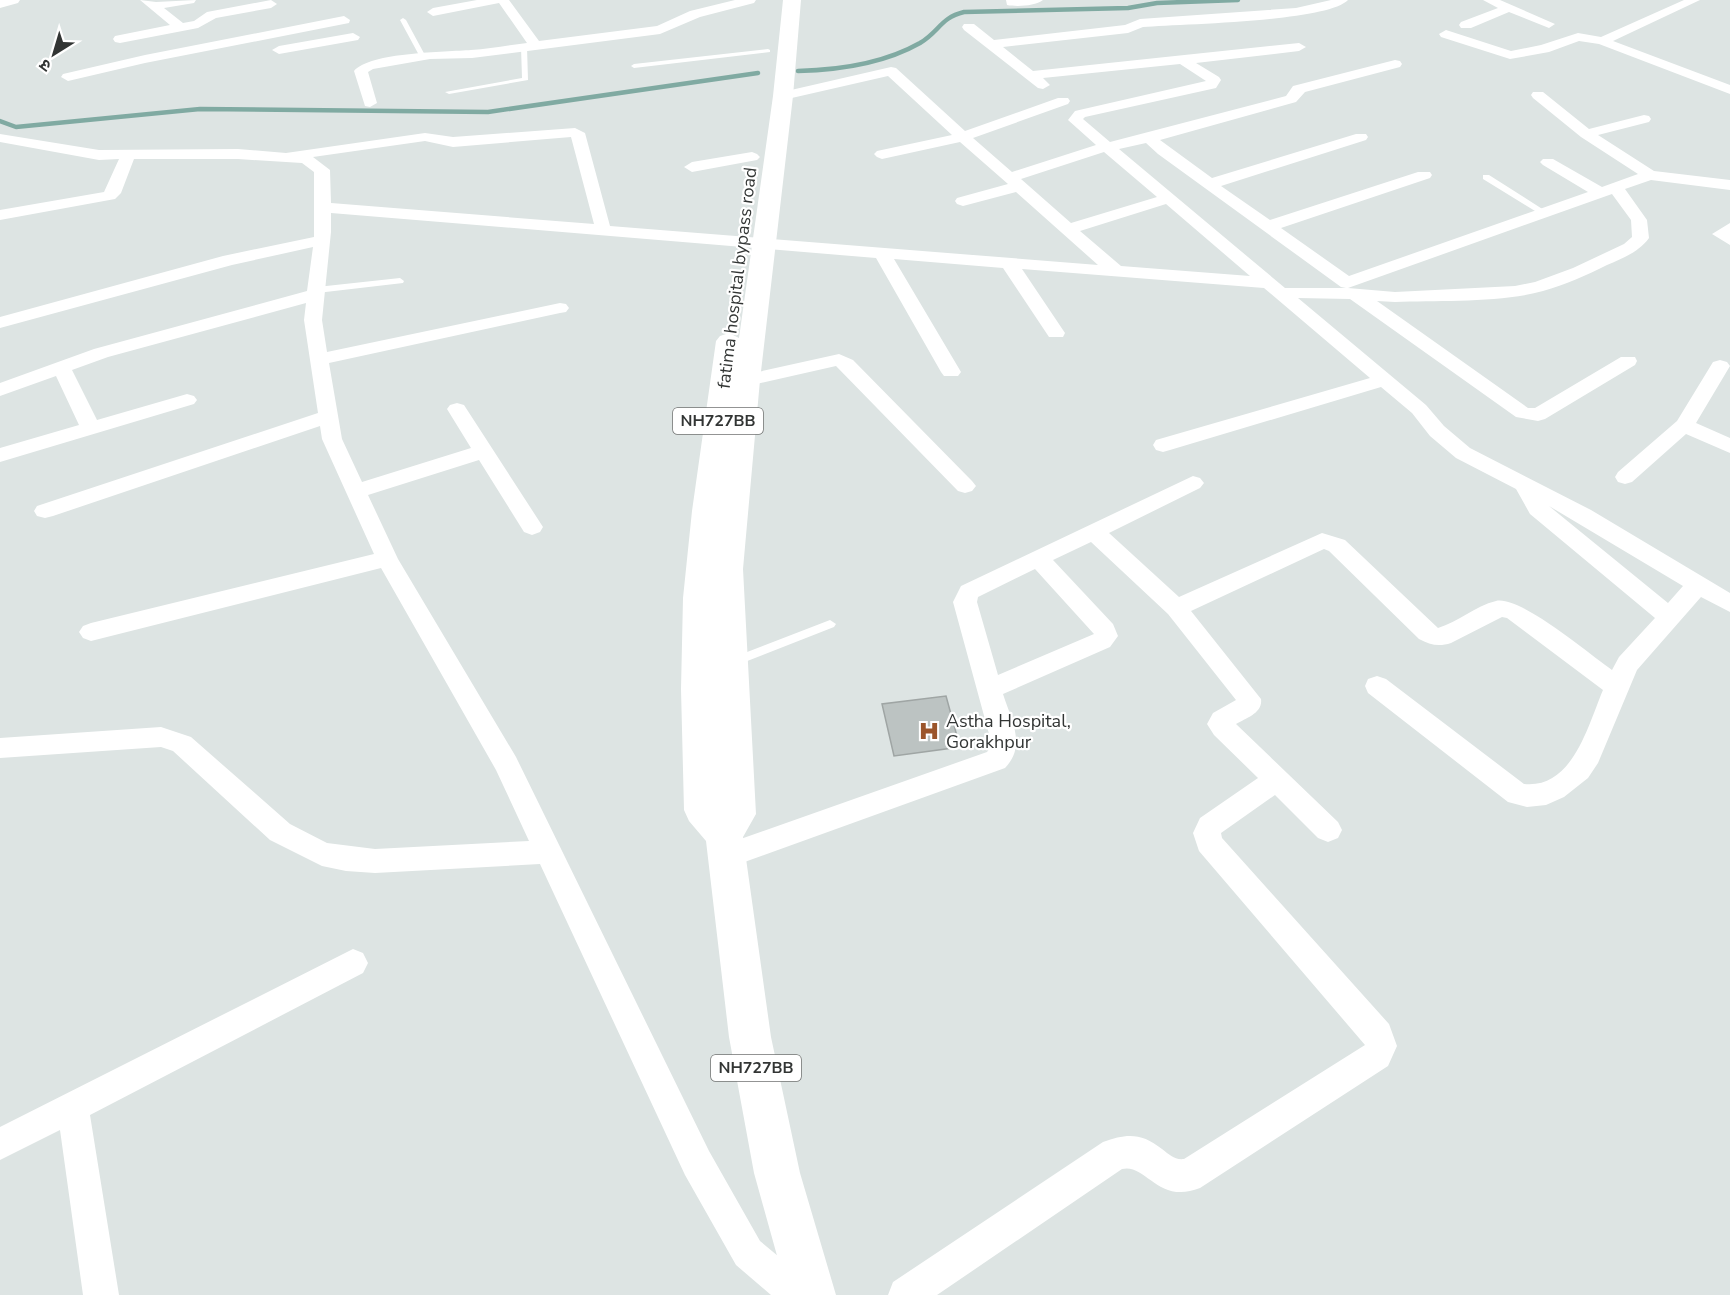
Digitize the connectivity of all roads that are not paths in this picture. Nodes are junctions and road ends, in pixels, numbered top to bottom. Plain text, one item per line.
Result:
1 (14, 0) edge
2 (205, 0) edge
3 (501, 0) edge
4 (750, 0) edge
5 (775, 0) edge
6 (792, 0) edge
7 (1037, 0) edge
8 (1341, 0) edge
9 (1489, 0) edge
10 (1694, 0) edge
11 (181, 1) edge
12 (1011, 2) dead end
13 (150, 3) edge
14 (0, 4) edge
15 (271, 4) dead end
16 (1509, 8) junction
17 (433, 12) dead end
18 (212, 15) junction
19 (403, 20) dead end
20 (1183, 20) junction
21 (1549, 24) dead end
22 (1466, 25) dead end
23 (180, 27) junction
24 (969, 27) dead end
25 (1446, 34) dead end
26 (120, 39) dead end
27 (1602, 41) junction
28 (991, 44) junction
29 (530, 46) junction
30 (1299, 47) dead end
31 (279, 50) dead end
32 (361, 51) junction
33 (768, 51) junction
34 (1223, 55) junction
35 (423, 57) junction
36 (1198, 58) junction
37 (1395, 64) dead end
38 (634, 66) dead end
39 (1030, 75) junction
40 (68, 77) dead end
41 (1730, 90) edge
42 (449, 92) dead end
43 (1538, 95) dead end
44 (783, 96) junction
45 (1063, 100) junction
46 (370, 103) dead end
47 (1080, 114) junction
48 (1644, 119) dead end
49 (767, 130) junction
50 (1586, 134) junction
51 (963, 137) junction
52 (1361, 137) dead end
53 (1149, 138) junction
54 (6, 146) edge
55 (1107, 146) junction
56 (882, 154) dead end
57 (128, 155) junction
58 (278, 157) junction
59 (752, 157) junction
60 (1548, 162) dead end
61 (692, 167) dead end
62 (1424, 175) dead end
63 (1650, 175) junction
64 (1486, 177) dead end
65 (1015, 182) junction
66 (1210, 184) junction
67 (1730, 185) edge
68 (1607, 189) junction
69 (1170, 198) junction
70 (963, 201) dead end
71 (322, 207) junction
72 (1543, 212) junction
73 (0, 215) edge
74 (1269, 226) junction
75 (1730, 228) edge
76 (603, 229) junction
77 (1068, 229) junction
78 (322, 240) junction
79 (1730, 240) edge
80 (754, 242) junction
81 (882, 253) junction
82 (1009, 263) junction
83 (1116, 271) junction
84 (400, 280) dead end
85 (1275, 288) junction
86 (1356, 291) junction
87 (317, 292) junction
88 (560, 308) dead end
89 (0, 323) edge
90 (1056, 333) dead end
91 (320, 358) junction
92 (1628, 361) dead end
93 (1720, 366) dead end
94 (61, 368) junction
95 (951, 372) dead end
96 (747, 380) junction
97 (1384, 380) junction
98 (0, 390) edge
99 (187, 400) dead end
100 (457, 409) dead end
101 (328, 416) junction
102 (1684, 425) junction
103 (91, 428) junction
104 (1163, 446) dead end
105 (1730, 446) edge
106 (484, 451) junction
107 (0, 455) edge
108 (1625, 477) dead end
109 (1193, 483) dead end
110 (1523, 483) junction
111 (965, 486) dead end
112 (356, 491) junction
113 (45, 511) dead end
114 (532, 527) dead end
115 (1093, 531) junction
116 (1038, 558) junction
117 (387, 559) junction
118 (1697, 586) junction
119 (1729, 603) edge
120 (1176, 608) junction
121 (1670, 617) junction
122 (830, 624) dead end
123 (91, 632) dead end
124 (715, 665) junction
125 (1377, 686) dead end
126 (1617, 687) junction
127 (989, 689) junction
128 (0, 748) edge
129 (1276, 780) junction
130 (1328, 830) dead end
131 (725, 846) junction
132 (548, 852) junction
133 (353, 963) dead end
134 (73, 1106) junction
135 (0, 1144) edge
136 (100, 1295) edge
137 (806, 1295) edge
138 (812, 1295) edge
139 (906, 1295) edge

1 - 14 street
2 - 18 street
3 - 17 street
3 - 29 street
4 - 29 street
5 - 33 highway, fatima hospital bypass road / NH727BB
6 - 44 highway, fatima hospital bypass road / NH727BB
7 - 12 street
8 - 20 street
9 - 16 street
10 - 27 street
11 - 13 street
13 - 23 street
15 - 18 street
16 - 21 street
16 - 22 street
18 - 23 street
19 - 35 lane
20 - 28 street
20 - 34 street
23 - 26 street
24 - 28 street
25 - 27 street
27 - 41 street
28 - 39 street
29 - 35 street
29 - 42 lane
30 - 34 street
31 - 32 street
32 - 35 street
32 - 40 street
32 - 46 street
33 - 38 lane
33 - 49 highway, fatima hospital bypass road / NH727BB
34 - 36 street
36 - 39 street
36 - 47 street
37 - 53 street
39 - 45 street
43 - 50 street
44 - 49 highway, fatima hospital bypass road / NH727BB
44 - 51 street
45 - 47 street
45 - 51 street
47 - 55 street
48 - 50 street
49 - 59 highway, fatima hospital bypass road / NH727BB
49 - 80 highway, fatima hospital bypass road / NH727BB
50 - 63 street
51 - 56 street
51 - 65 street
52 - 66 street
53 - 55 street
53 - 66 street
54 - 57 street
55 - 65 street
55 - 69 street
57 - 58 street
57 - 73 street
58 - 71 street
58 - 76 street
59 - 61 street
59 - 80 highway, fatima hospital bypass road / NH727BB
60 - 68 street
62 - 74 street
63 - 67 street
63 - 68 street
64 - 72 lane
65 - 70 street
65 - 77 street
66 - 74 street
68 - 72 street
68 - 86 street
69 - 77 street
69 - 85 street
71 - 76 street
71 - 78 street
72 - 86 street
74 - 86 street
75 - 79 street
76 - 80 street
77 - 83 street
78 - 87 street
78 - 89 street
80 - 81 street
80 - 96 highway, fatima hospital bypass road / NH727BB
80 - 124 highway, fatima hospital bypass road / NH727BB
81 - 82 street
81 - 95 street
82 - 83 street
82 - 90 street
83 - 85 street
84 - 87 lane
85 - 86 street
85 - 97 street
86 - 92 street
87 - 91 street
87 - 94 street
88 - 91 street
91 - 101 street
93 - 102 street
94 - 98 street
94 - 103 street
96 - 111 street
96 - 124 highway, fatima hospital bypass road / NH727BB
97 - 104 street
97 - 110 street
99 - 103 street
100 - 106 street
101 - 112 street
101 - 113 street
102 - 105 street
102 - 108 street
103 - 107 street
106 - 112 street
106 - 114 street
109 - 115 street
110 - 118 street
110 - 121 street
112 - 117 street
115 - 116 street
115 - 120 street
116 - 127 street
116 - 127 street
117 - 123 street
117 - 132 street
118 - 119 street
118 - 121 street
120 - 126 street
120 - 129 street
121 - 126 street
122 - 124 lane
124 - 131 highway, fatima hospital bypass road / NH727BB
125 - 126 street
127 - 131 street
128 - 132 street
129 - 130 street
129 - 139 street
131 - 138 highway, NH727BB
132 - 137 street
133 - 134 street
134 - 135 street
134 - 136 street

